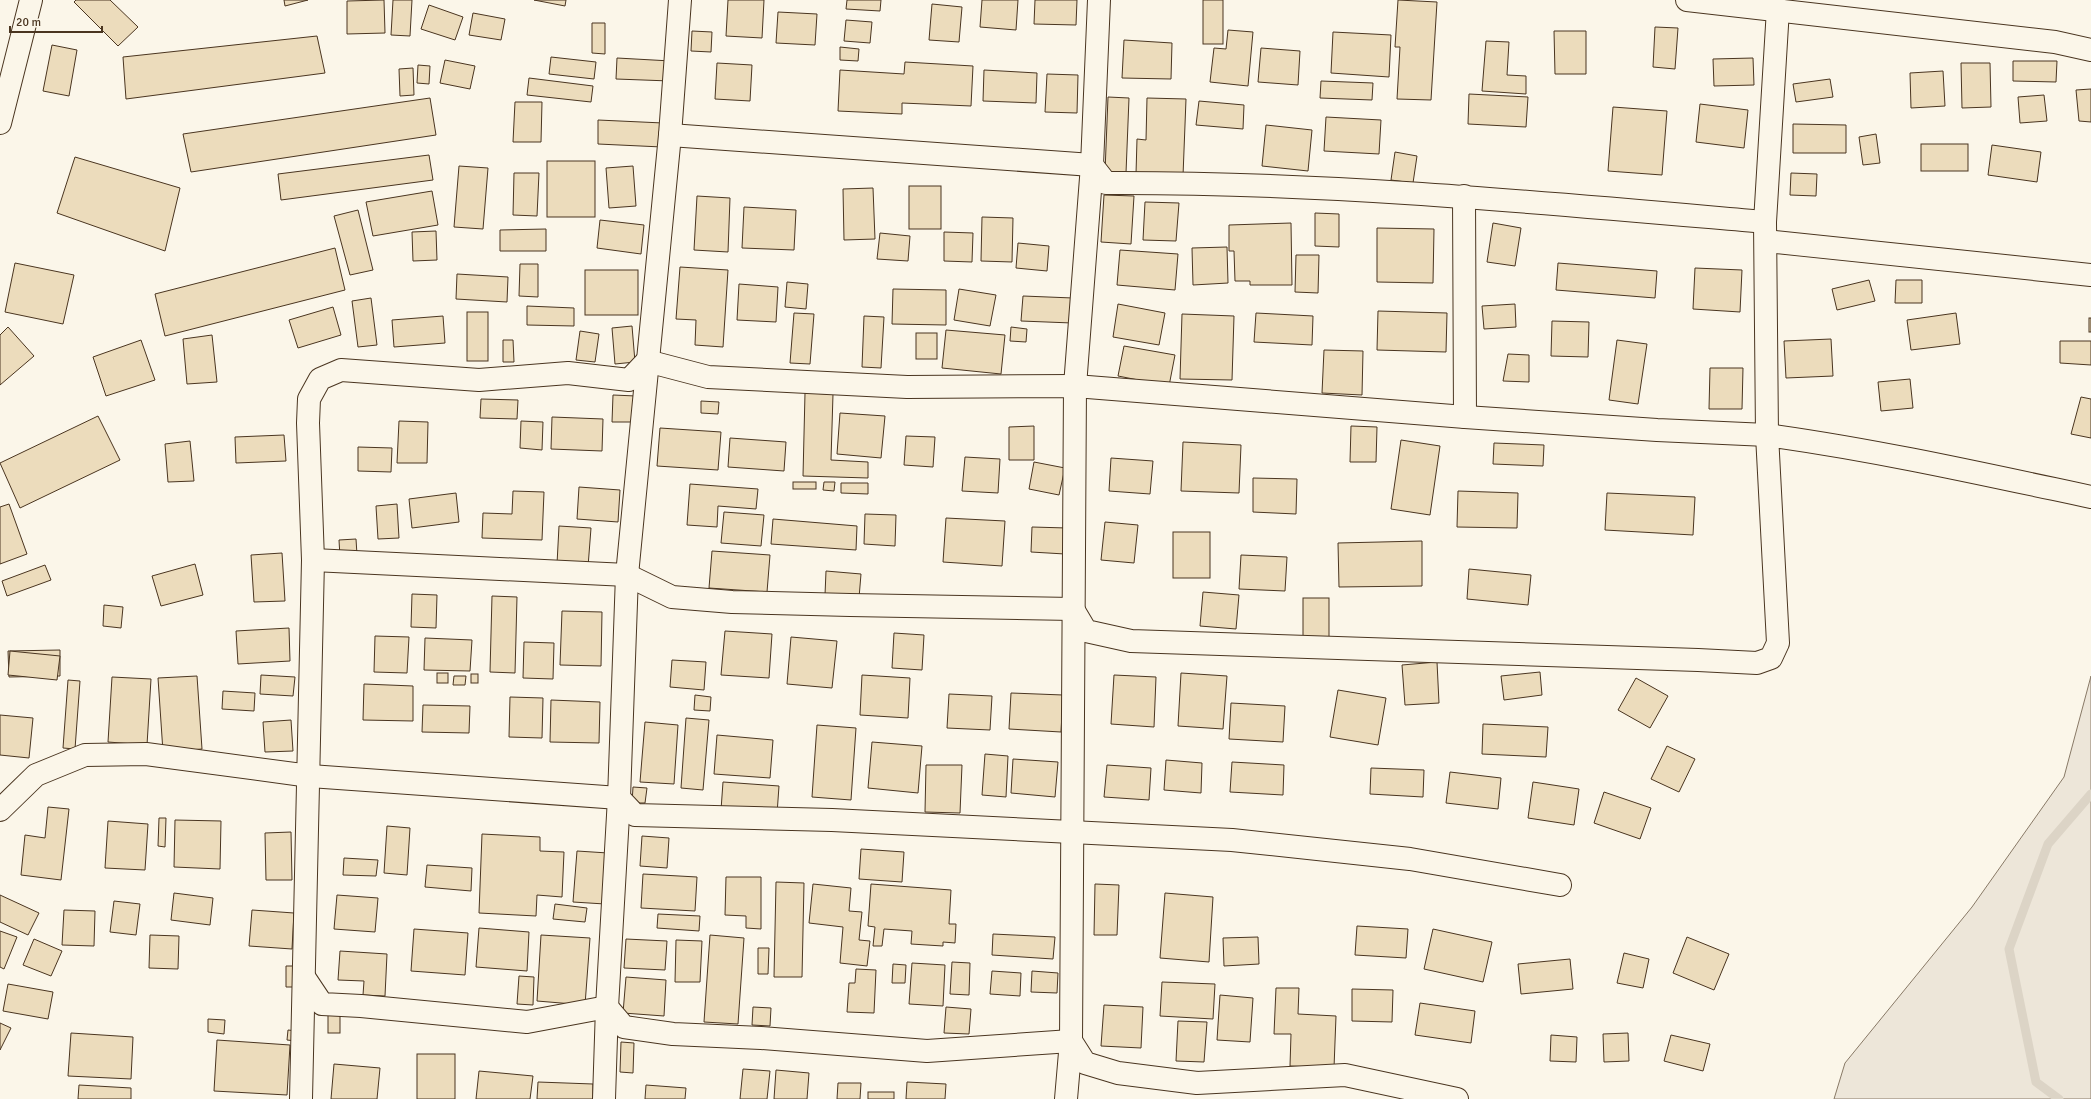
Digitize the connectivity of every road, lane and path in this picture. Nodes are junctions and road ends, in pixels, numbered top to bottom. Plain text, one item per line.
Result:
1 (31, 0) edge
2 (680, 0) edge
3 (1099, 0) edge
4 (1687, 0) edge
5 (1778, 9) junction
6 (2091, 50) edge
7 (0, 123) edge
8 (670, 135) junction
9 (1092, 165) junction
10 (1464, 196) junction
11 (1766, 232) junction
12 (2091, 275) edge
13 (647, 361) junction
14 (1075, 386) junction
15 (1465, 417) junction
16 (1767, 435) junction
17 (2091, 497) edge
18 (313, 560) junction
19 (627, 575) junction
20 (1073, 609) junction
21 (310, 776) junction
22 (619, 798) junction
23 (0, 810) edge
24 (1071, 831) junction
25 (1560, 885) dead end
26 (304, 977) junction
27 (607, 1007) junction
28 (1071, 1040) junction
29 (301, 1099) edge
30 (604, 1099) edge
31 (1066, 1099) edge
32 (1457, 1099) edge

1 - 7 street
2 - 8 street
3 - 9 street
4 - 5 street
5 - 6 street
5 - 11 street
8 - 9 street
8 - 13 street
9 - 10 street
9 - 14 street
10 - 11 street
10 - 15 street
11 - 12 street
11 - 16 street
13 - 14 street
13 - 18 street
13 - 19 street
14 - 15 street
14 - 20 street
15 - 16 street
16 - 17 street
16 - 20 street
18 - 19 street
18 - 21 street
19 - 20 street
19 - 22 street
20 - 24 street
21 - 22 street
21 - 23 street
21 - 26 street
22 - 24 street
22 - 27 street
24 - 25 street
24 - 28 street
26 - 27 street
26 - 29 street
27 - 28 street
27 - 30 street
28 - 31 street
28 - 32 street

